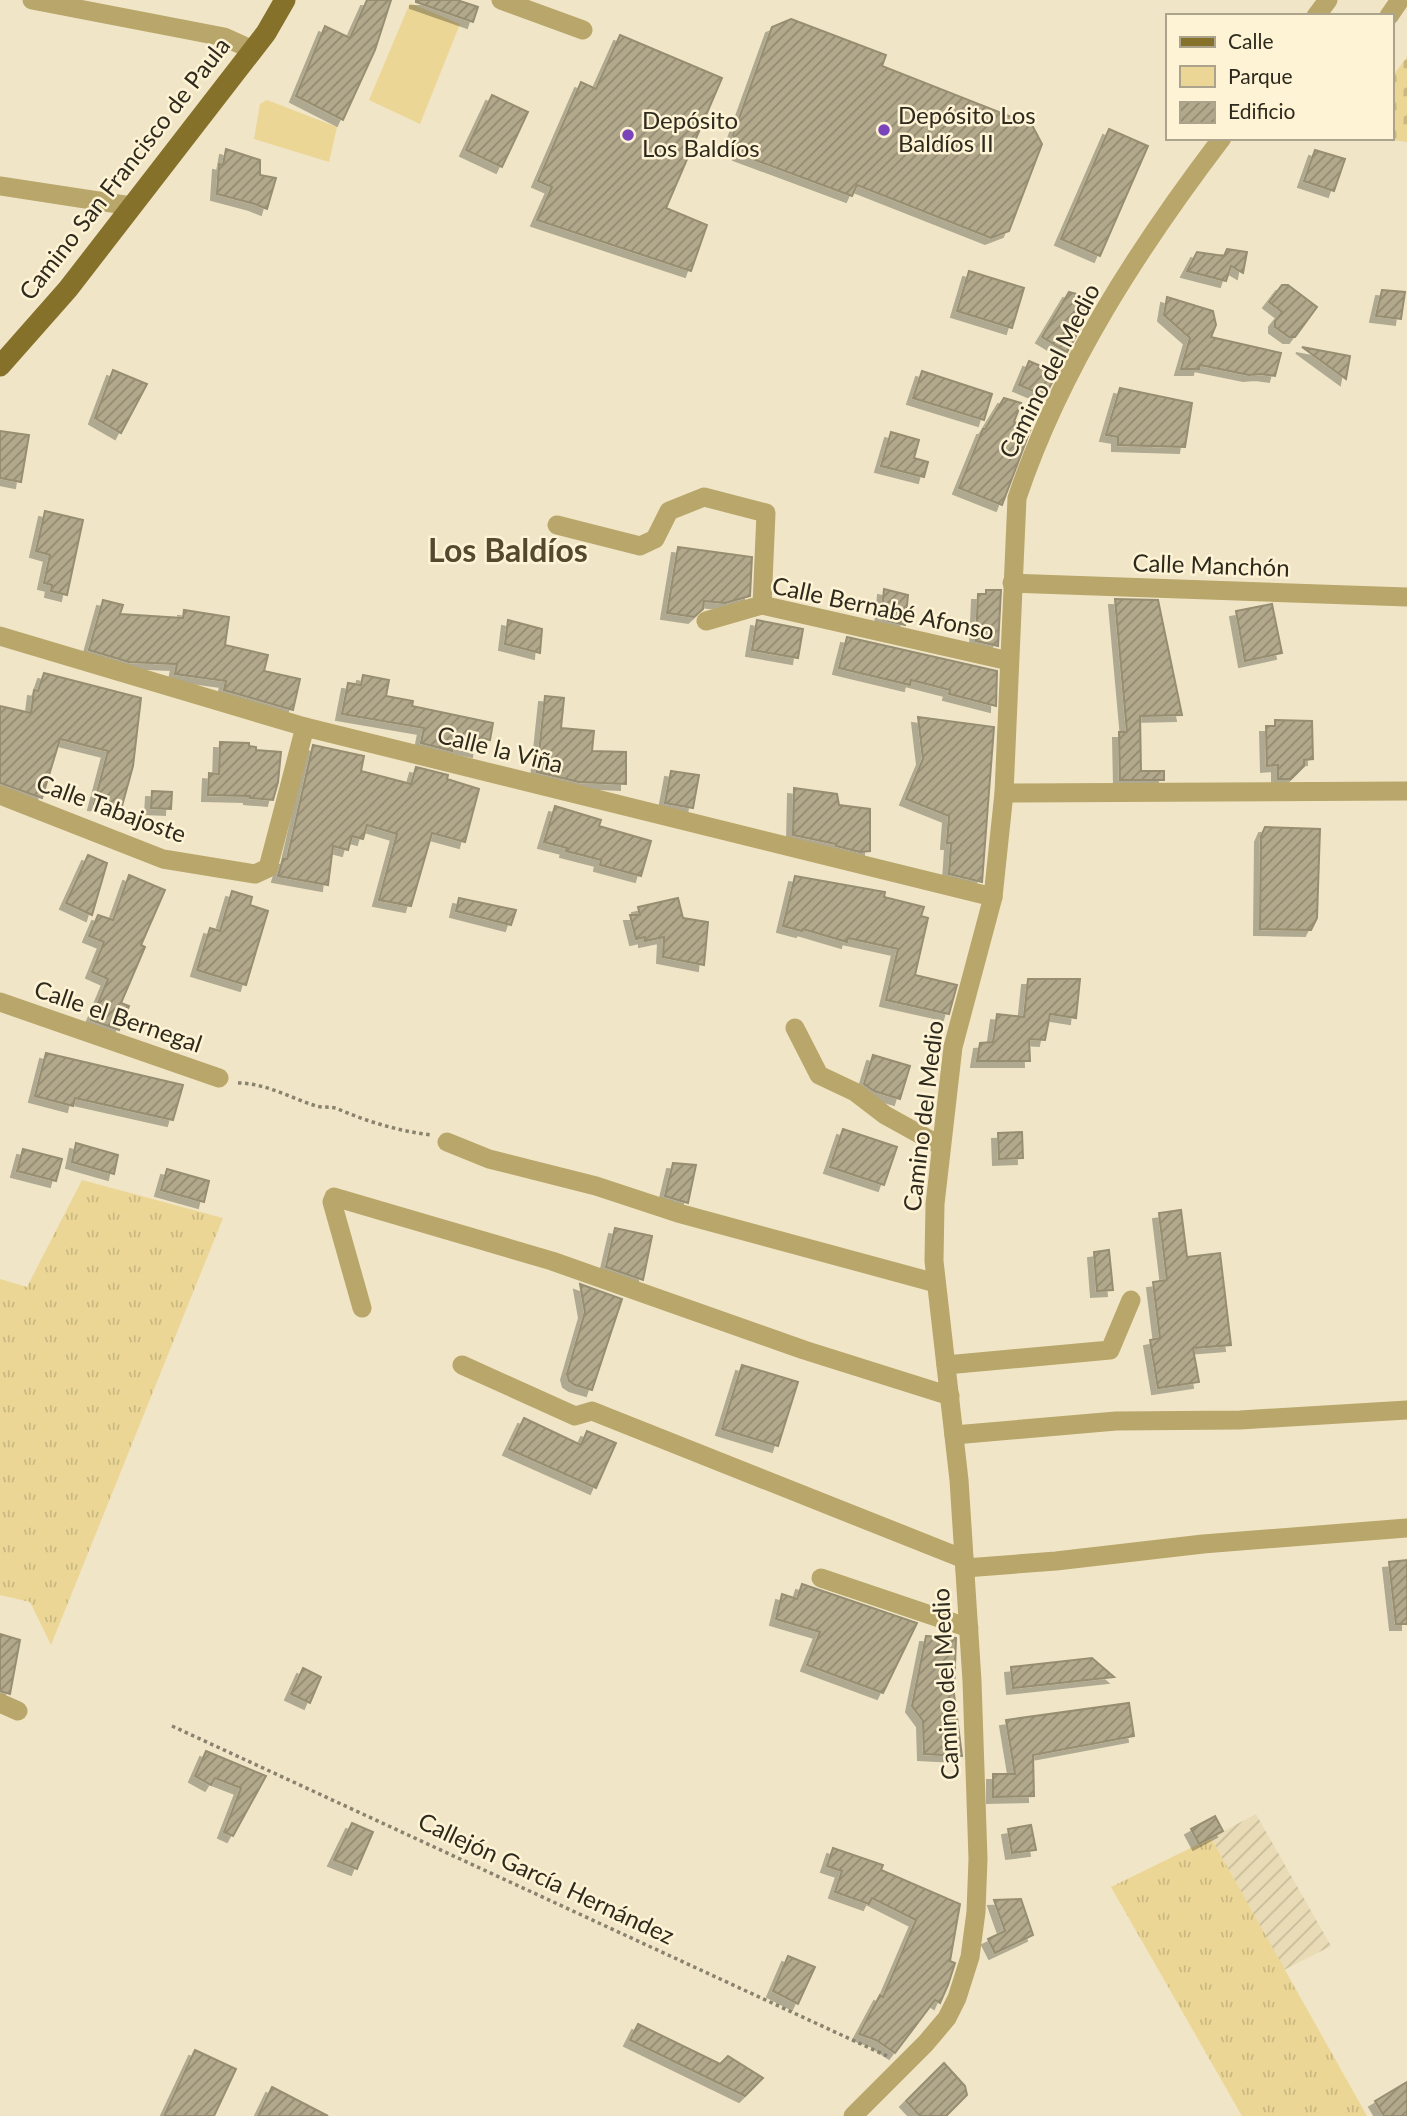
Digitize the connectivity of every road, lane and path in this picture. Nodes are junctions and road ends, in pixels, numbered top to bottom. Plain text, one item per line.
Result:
1 (32, 0) edge
2 (285, 0) edge
3 (501, 0) edge
4 (1328, 0) edge
5 (1317, 14) edge
6 (583, 30) dead end
7 (253, 50) junction
8 (1221, 140) edge
9 (0, 186) edge
10 (131, 206) junction
11 (0, 366) edge
12 (557, 525) dead end
13 (1013, 583) junction
14 (1407, 597) edge
15 (762, 605) junction
16 (706, 621) dead end
17 (0, 636) edge
18 (1009, 661) junction
19 (305, 727) junction
20 (1407, 791) edge
21 (1004, 793) junction
22 (0, 794) edge
23 (993, 897) junction
24 (0, 1002) edge
25 (795, 1028) dead end
26 (219, 1079) joint
27 (447, 1142) joint
28 (941, 1146) junction
29 (936, 1283) junction
30 (1131, 1300) dead end
31 (362, 1308) dead end
32 (462, 1364) dead end
33 (946, 1365) junction
34 (950, 1396) junction
35 (1407, 1410) edge
36 (954, 1435) junction
37 (1407, 1528) edge
38 (965, 1564) junction
39 (821, 1578) dead end
40 (969, 1628) junction
41 (172, 1726) dead end
42 (904, 2065) junction
43 (853, 2116) edge

1 - 7 street
2 - 7 main road, Camino San Francisco de Paula
3 - 6 street
4 - 5 street
7 - 10 main road, Camino San Francisco de Paula
8 - 13 street, Camino del Medio
9 - 10 street
10 - 11 main road, Camino San Francisco de Paula
12 - 15 street
13 - 14 street, Calle Manchón
13 - 18 street, Camino del Medio
15 - 16 street, Calle Bernabé Afonso
15 - 18 street, Calle Bernabé Afonso
17 - 19 street, Calle la Viña
18 - 21 street, Camino del Medio
19 - 22 street, Calle Tabajoste
19 - 23 street, Calle la Viña
20 - 21 street
21 - 23 street, Camino del Medio
23 - 28 street, Camino del Medio
24 - 26 street, Calle el Bernegal
25 - 28 street
26 - 27 path
27 - 29 street
28 - 29 street, Camino del Medio
29 - 33 street, Camino del Medio
30 - 33 street
31 - 34 street
32 - 38 street
33 - 34 street, Camino del Medio
34 - 36 street, Camino del Medio
35 - 36 street
36 - 38 street, Camino del Medio
37 - 38 street
38 - 40 street, Camino del Medio
39 - 40 street
40 - 42 street, Camino del Medio
41 - 42 path, Callejón García Hernández
42 - 43 street, Camino del Medio

